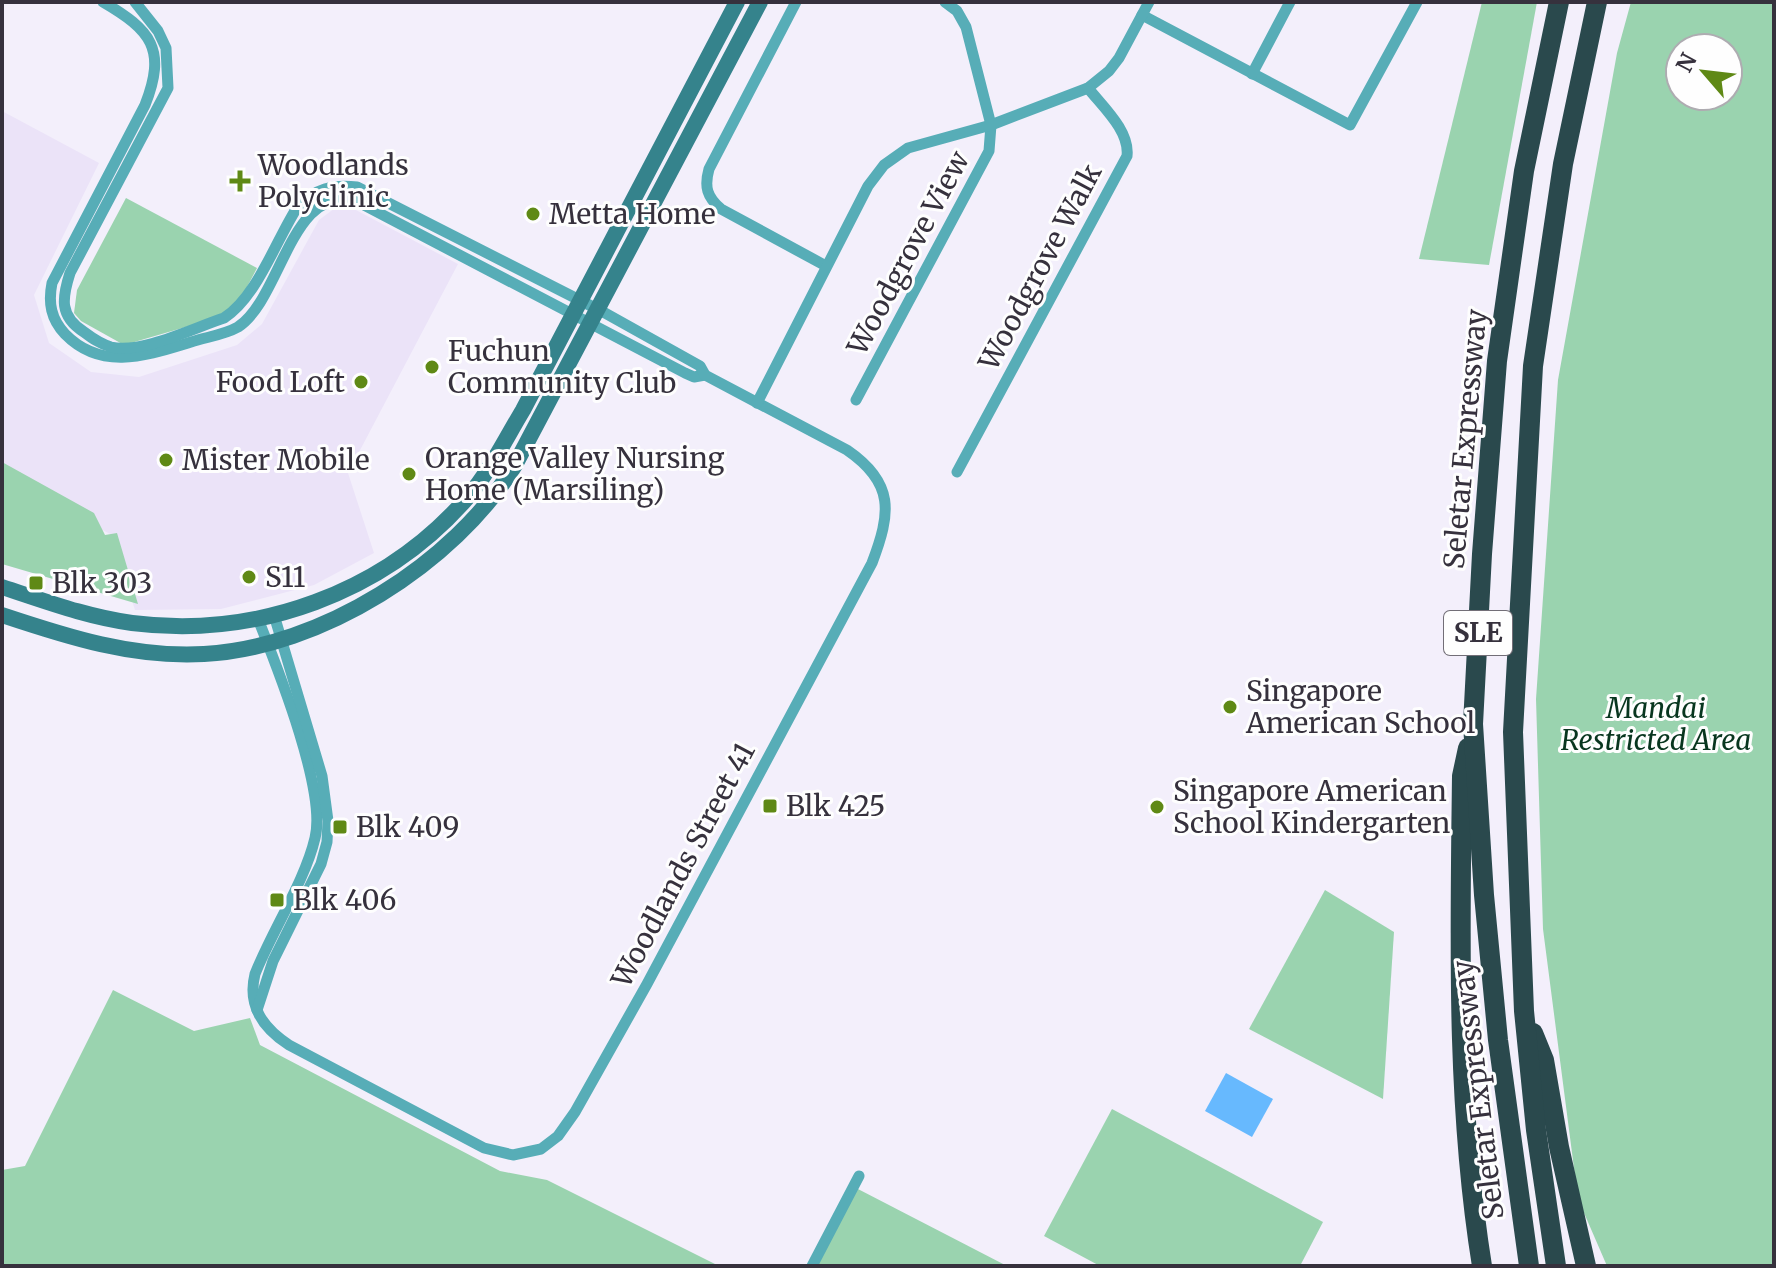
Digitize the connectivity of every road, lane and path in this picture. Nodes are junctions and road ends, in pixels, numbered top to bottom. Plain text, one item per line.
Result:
1 (103, 2) edge
2 (135, 2) edge
3 (737, 2) edge
4 (760, 2) edge
5 (796, 2) edge
6 (945, 2) edge
7 (1149, 2) edge
8 (1290, 2) edge
9 (1417, 2) edge
10 (1559, 2) edge
11 (1597, 2) edge
12 (1142, 15) junction
13 (1252, 74) junction
14 (1088, 88) junction
15 (991, 125) junction
16 (826, 266) junction
17 (576, 308) junction
18 (595, 317) junction
19 (856, 400) dead end
20 (757, 403) junction
21 (957, 472) dead end
22 (2, 587) edge
23 (2, 615) edge
24 (266, 617) junction
25 (275, 640) junction
26 (1473, 724) junction
27 (1524, 1011) junction
28 (859, 1176) dead end
29 (812, 1266) edge
30 (1482, 1266) edge
31 (1529, 1266) edge
32 (1556, 1266) edge
33 (1586, 1266) edge

1 - 17 street
2 - 17 street
3 - 17 main road
4 - 18 main road
5 - 16 street
6 - 15 street
7 - 12 street
8 - 13 street
9 - 13 street
10 - 26 highway, Seletar Expressway / SLE
11 - 27 highway, Seletar Expressway / SLE
12 - 13 street
12 - 14 street
14 - 15 street
14 - 21 street, Woodgrove Walk
15 - 16 street
15 - 19 street, Woodgrove View
16 - 20 street
17 - 18 street, Woodlands Street 41
17 - 24 main road
18 - 20 street, Woodlands Street 41
18 - 25 main road
20 - 25 street, Woodlands Street 41
22 - 24 main road
23 - 25 main road
24 - 25 street, Woodlands Street 41
26 - 30 highway
26 - 31 highway, Seletar Expressway / SLE
27 - 32 highway, Seletar Expressway
27 - 33 highway
28 - 29 street

